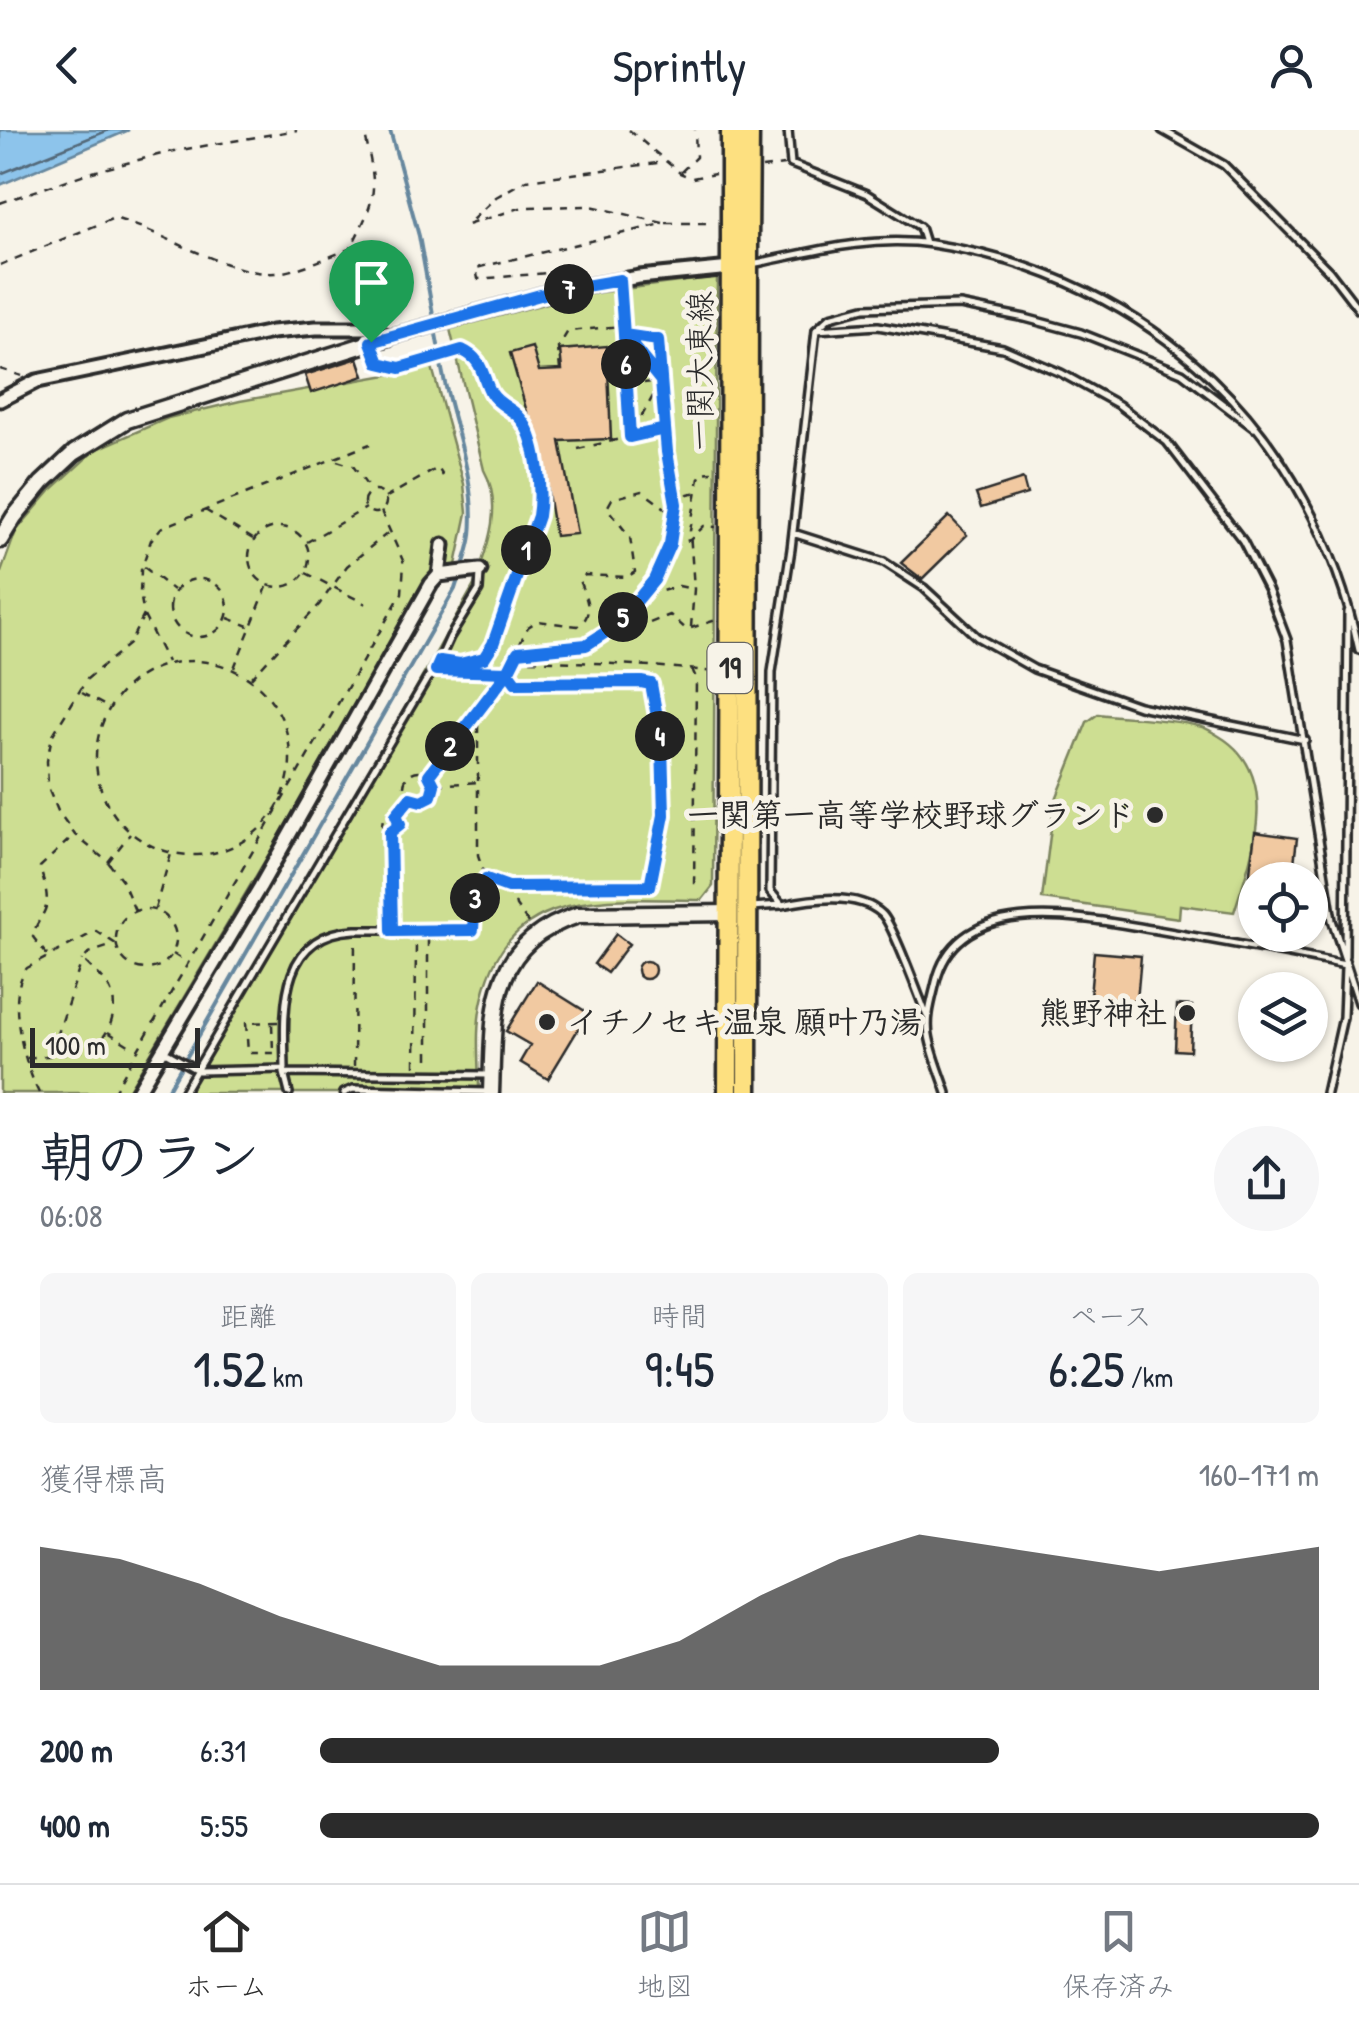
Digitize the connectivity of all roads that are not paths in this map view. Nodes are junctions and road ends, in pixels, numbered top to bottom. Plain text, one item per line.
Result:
1 (731, 130) edge
2 (749, 130) edge
3 (788, 130) edge
4 (1162, 130) edge
5 (739, 243) junction
6 (925, 243) junction
7 (739, 267) junction
8 (1359, 310) edge
9 (816, 330) junction
10 (390, 338) junction
11 (371, 342) junction
12 (0, 400) edge
13 (1264, 436) junction
14 (792, 533) junction
15 (0, 540) edge
16 (443, 545) dead end
17 (480, 570) joint
18 (439, 575) junction
19 (1348, 599) junction
20 (1359, 650) edge
21 (440, 661) junction
22 (1305, 740) junction
23 (782, 905) junction
24 (738, 910) junction
25 (473, 930) road end
26 (1345, 965) junction
27 (1359, 1003) edge
28 (928, 1018) junction
29 (168, 1054) junction
30 (199, 1071) junction
31 (492, 1075) junction
32 (137, 1093) edge
33 (183, 1093) edge
34 (289, 1093) edge
35 (344, 1093) edge
36 (492, 1093) edge
37 (728, 1093) edge
38 (748, 1093) edge
39 (947, 1093) edge
40 (1326, 1093) edge

1 - 5 main road, 一関大東線 / 19, bridge
2 - 5 main road, 一関大東線 / 19, bridge
3 - 6 lane
4 - 8 lane
5 - 7 main road, 一関大東線 / 19
6 - 7 lane
6 - 13 lane
7 - 10 street
7 - 24 main road, 一関大東線 / 19
9 - 13 lane
9 - 14 lane
9 - 22 lane
10 - 11 street
10 - 12 street
11 - 15 street
11 - 21 lane
13 - 19 lane
14 - 22 lane
14 - 23 lane
16 - 18 street
17 - 18 street
17 - 21 lane
18 - 29 street
19 - 20 lane
19 - 26 lane
21 - 30 lane
22 - 26 lane
23 - 24 lane
23 - 28 lane
24 - 31 street
24 - 37 main road, 一関大東線 / 19
24 - 38 main road, 一関大東線 / 19
25 - 30 lane
26 - 27 lane
26 - 28 lane
26 - 40 lane
28 - 39 lane
29 - 30 lane
29 - 32 street
30 - 33 lane
31 - 34 lane
31 - 36 street
35 - 36 lane

